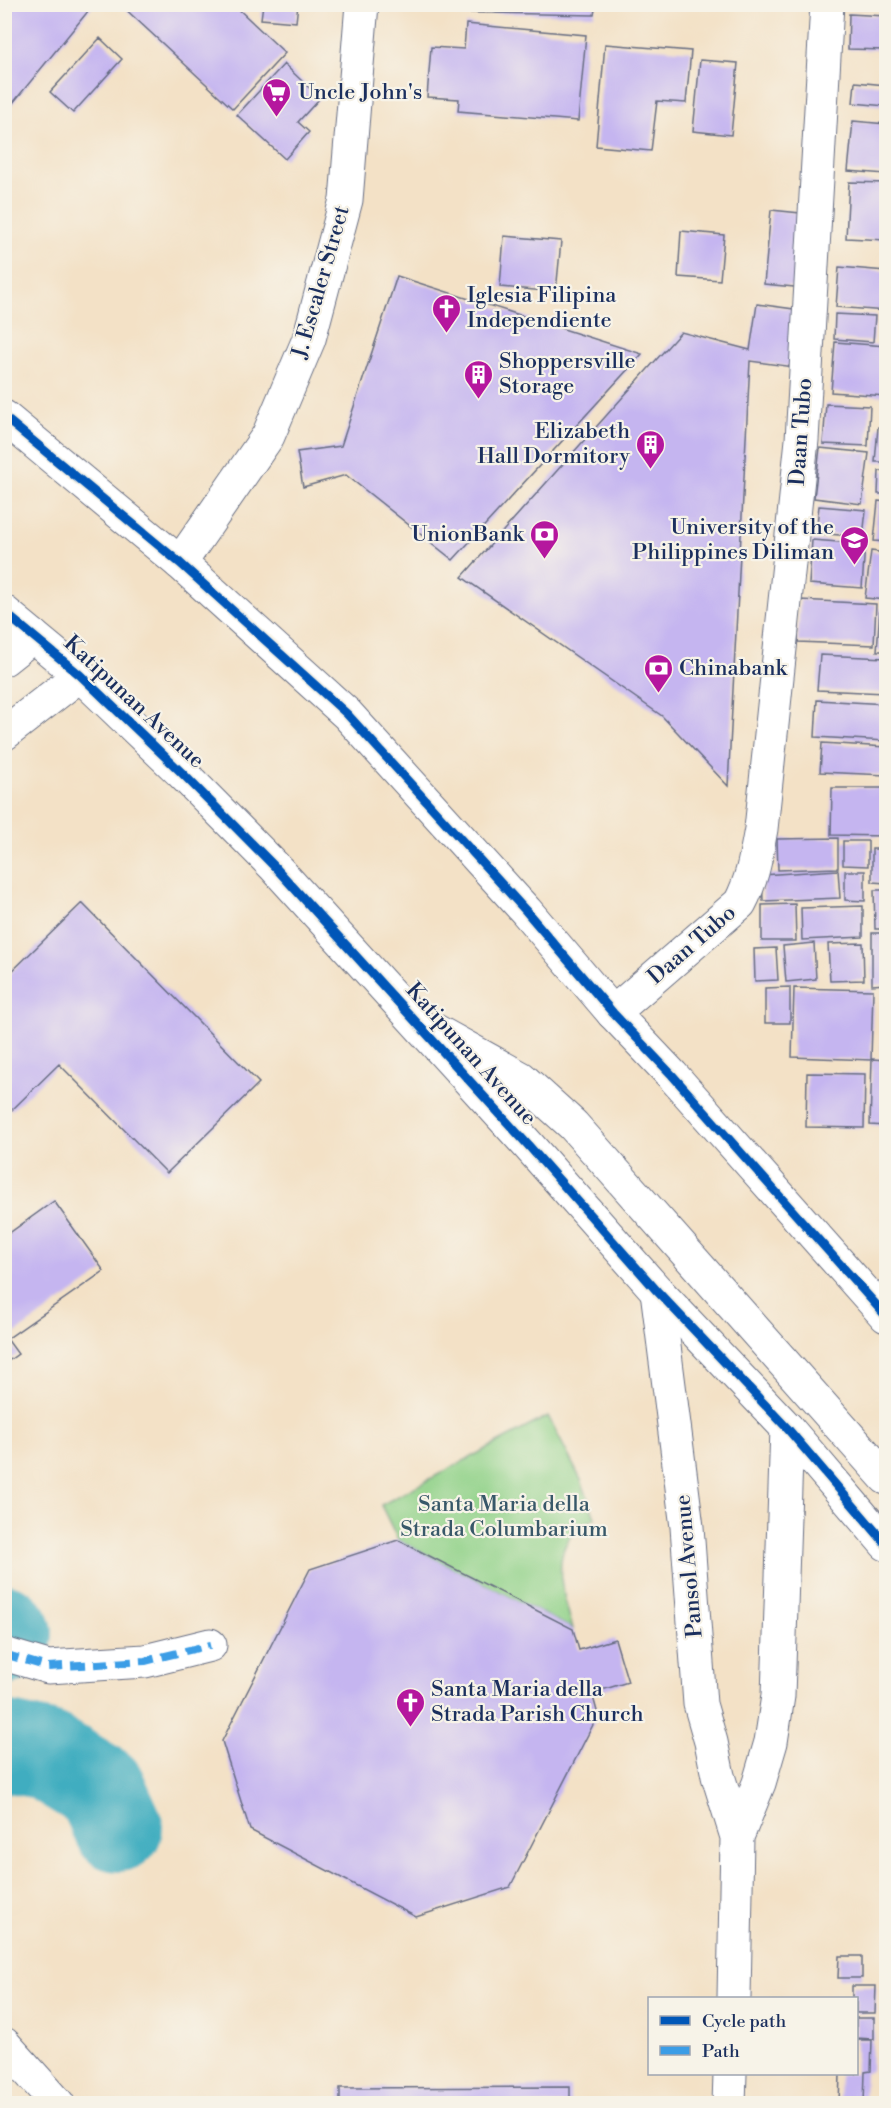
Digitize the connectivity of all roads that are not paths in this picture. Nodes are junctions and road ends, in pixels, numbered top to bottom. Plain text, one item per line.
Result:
1 (362, 4) edge
2 (827, 4) edge
3 (4, 417) edge
4 (180, 563) junction
5 (4, 612) edge
6 (33, 636) junction
7 (4, 659) edge
8 (80, 675) junction
9 (4, 734) edge
10 (613, 1013) junction
11 (414, 1019) junction
12 (657, 1291) junction
13 (886, 1316) edge
14 (787, 1428) junction
15 (886, 1478) edge
16 (886, 1544) edge
17 (210, 1645) dead end
18 (4, 1654) edge
19 (737, 1837) junction
20 (734, 1997) edge
21 (4, 2044) edge
22 (730, 2075) edge
23 (58, 2103) edge
24 (729, 2103) edge

1 - 4 street, J. Escaler Street
2 - 10 street, Daan Tubo
3 - 4 street
4 - 10 street
5 - 6 street, Katipunan Avenue
6 - 7 street
6 - 8 street, Katipunan Avenue
8 - 9 street
8 - 11 street, Katipunan Avenue
10 - 13 street
11 - 12 street, Katipunan Avenue
11 - 15 street
12 - 14 street, Katipunan Avenue
12 - 19 street, Pansol Avenue
14 - 16 street, Katipunan Avenue
14 - 19 street, Pansol Avenue
17 - 18 street
19 - 20 street, Pansol Avenue
21 - 23 street
22 - 24 street

